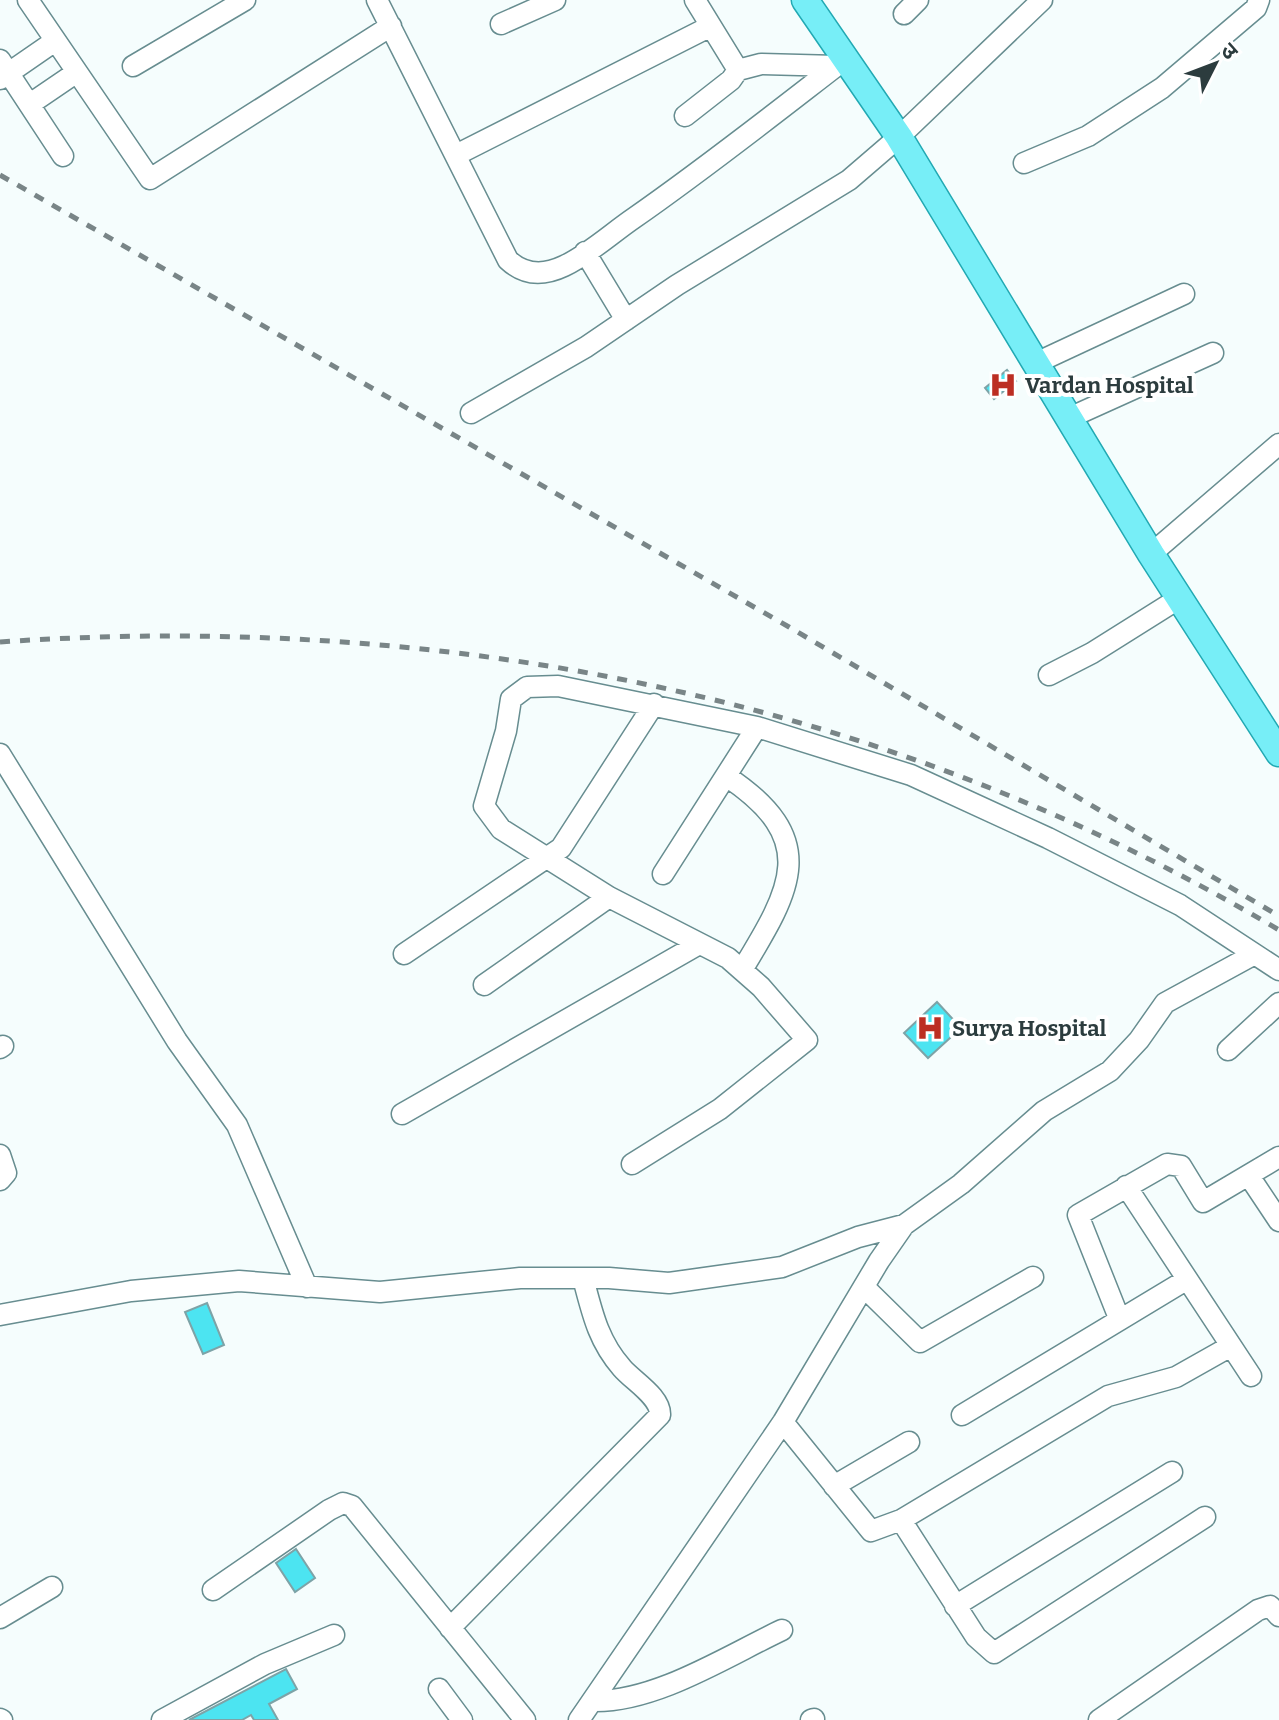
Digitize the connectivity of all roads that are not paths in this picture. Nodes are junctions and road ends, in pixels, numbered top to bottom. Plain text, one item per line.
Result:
1 (28, 0) edge
2 (245, 0) edge
3 (377, 0) edge
4 (555, 0) edge
5 (695, 0) edge
6 (805, 0) edge
7 (1012, 0) edge
8 (1042, 0) edge
9 (1259, 0) edge
10 (1025, 17) junction
11 (501, 24) dead end
12 (391, 26) junction
13 (709, 27) junction
14 (55, 41) junction
15 (133, 66) dead end
16 (843, 66) junction
17 (738, 70) junction
18 (3, 71) edge
19 (77, 72) junction
20 (30, 104) junction
21 (685, 116) dead end
22 (899, 137) junction
23 (456, 155) junction
24 (63, 156) dead end
25 (1024, 163) dead end
26 (585, 252) junction
27 (1184, 294) dead end
28 (626, 320) junction
29 (1213, 353) dead end
30 (1036, 363) junction
31 (471, 413) dead end
32 (1069, 418) junction
33 (1279, 444) edge
34 (1151, 554) junction
35 (1178, 599) junction
36 (1049, 675) dead end
37 (654, 704) junction
38 (757, 727) junction
39 (1279, 753) edge
40 (0, 754) edge
41 (726, 776) junction
42 (550, 857) junction
43 (663, 874) dead end
44 (609, 897) junction
45 (699, 944) junction
46 (404, 954) dead end
47 (1253, 955) junction
48 (742, 970) junction
49 (1279, 970) edge
50 (484, 985) dead end
51 (1279, 1003) edge
52 (1228, 1050) dead end
53 (402, 1114) dead end
54 (0, 1155) edge
55 (1279, 1157) edge
56 (632, 1164) dead end
57 (1249, 1176) junction
58 (0, 1180) edge
59 (1126, 1186) junction
60 (1279, 1221) edge
61 (904, 1225) junction
62 (1033, 1277) dead end
63 (583, 1278) junction
64 (1186, 1280) junction
65 (307, 1287) junction
66 (864, 1287) junction
67 (0, 1315) edge
68 (1119, 1318) junction
69 (1231, 1346) junction
70 (1251, 1376) dead end
71 (962, 1415) dead end
72 (783, 1422) junction
73 (909, 1442) dead end
74 (1172, 1472) dead end
75 (834, 1486) junction
76 (1205, 1517) dead end
77 (901, 1520) junction
78 (52, 1587) dead end
79 (213, 1590) dead end
80 (955, 1606) junction
81 (1279, 1616) edge
82 (0, 1618) edge
83 (450, 1628) junction
84 (782, 1630) dead end
85 (334, 1635) dead end
86 (439, 1689) dead end
87 (587, 1713) edge
88 (162, 1720) edge
89 (462, 1720) edge
90 (525, 1720) edge
91 (1099, 1720) edge

1 - 14 street
2 - 15 street
3 - 12 street
4 - 11 street
5 - 13 street
6 - 16 main road
7 - 10 street
8 - 10 street
9 - 25 street
10 - 22 street
12 - 19 street
12 - 23 street
13 - 17 street
13 - 23 street
14 - 18 street
14 - 19 street
16 - 17 street
16 - 22 main road
16 - 26 street
17 - 21 street
18 - 20 street
19 - 20 street
20 - 24 street
22 - 28 street
22 - 30 main road
23 - 26 street
26 - 28 street
27 - 30 street
28 - 31 street
29 - 32 street
30 - 32 main road
32 - 34 main road
33 - 34 street
34 - 35 main road
35 - 36 street
35 - 39 main road
37 - 38 street
37 - 42 street
37 - 42 street
38 - 41 street
38 - 47 street
40 - 65 street
41 - 43 street
41 - 48 street
42 - 44 street
42 - 46 street
44 - 45 street
44 - 50 street
45 - 48 street
45 - 53 street
47 - 49 street
47 - 61 street
48 - 56 street
51 - 52 street
54 - 58 street
55 - 57 street
57 - 59 street
57 - 60 street
59 - 64 street
59 - 68 street
61 - 63 street
61 - 66 street
62 - 66 street
63 - 65 street
63 - 83 street
64 - 68 street
64 - 69 street
65 - 67 street
66 - 72 street
68 - 71 street
69 - 70 street
69 - 77 street
72 - 75 street
72 - 87 street
73 - 75 street
74 - 80 street
75 - 77 street
76 - 80 street
77 - 80 street
78 - 82 street
79 - 83 street
81 - 91 street
83 - 90 street
84 - 87 street
85 - 88 street
86 - 89 street

